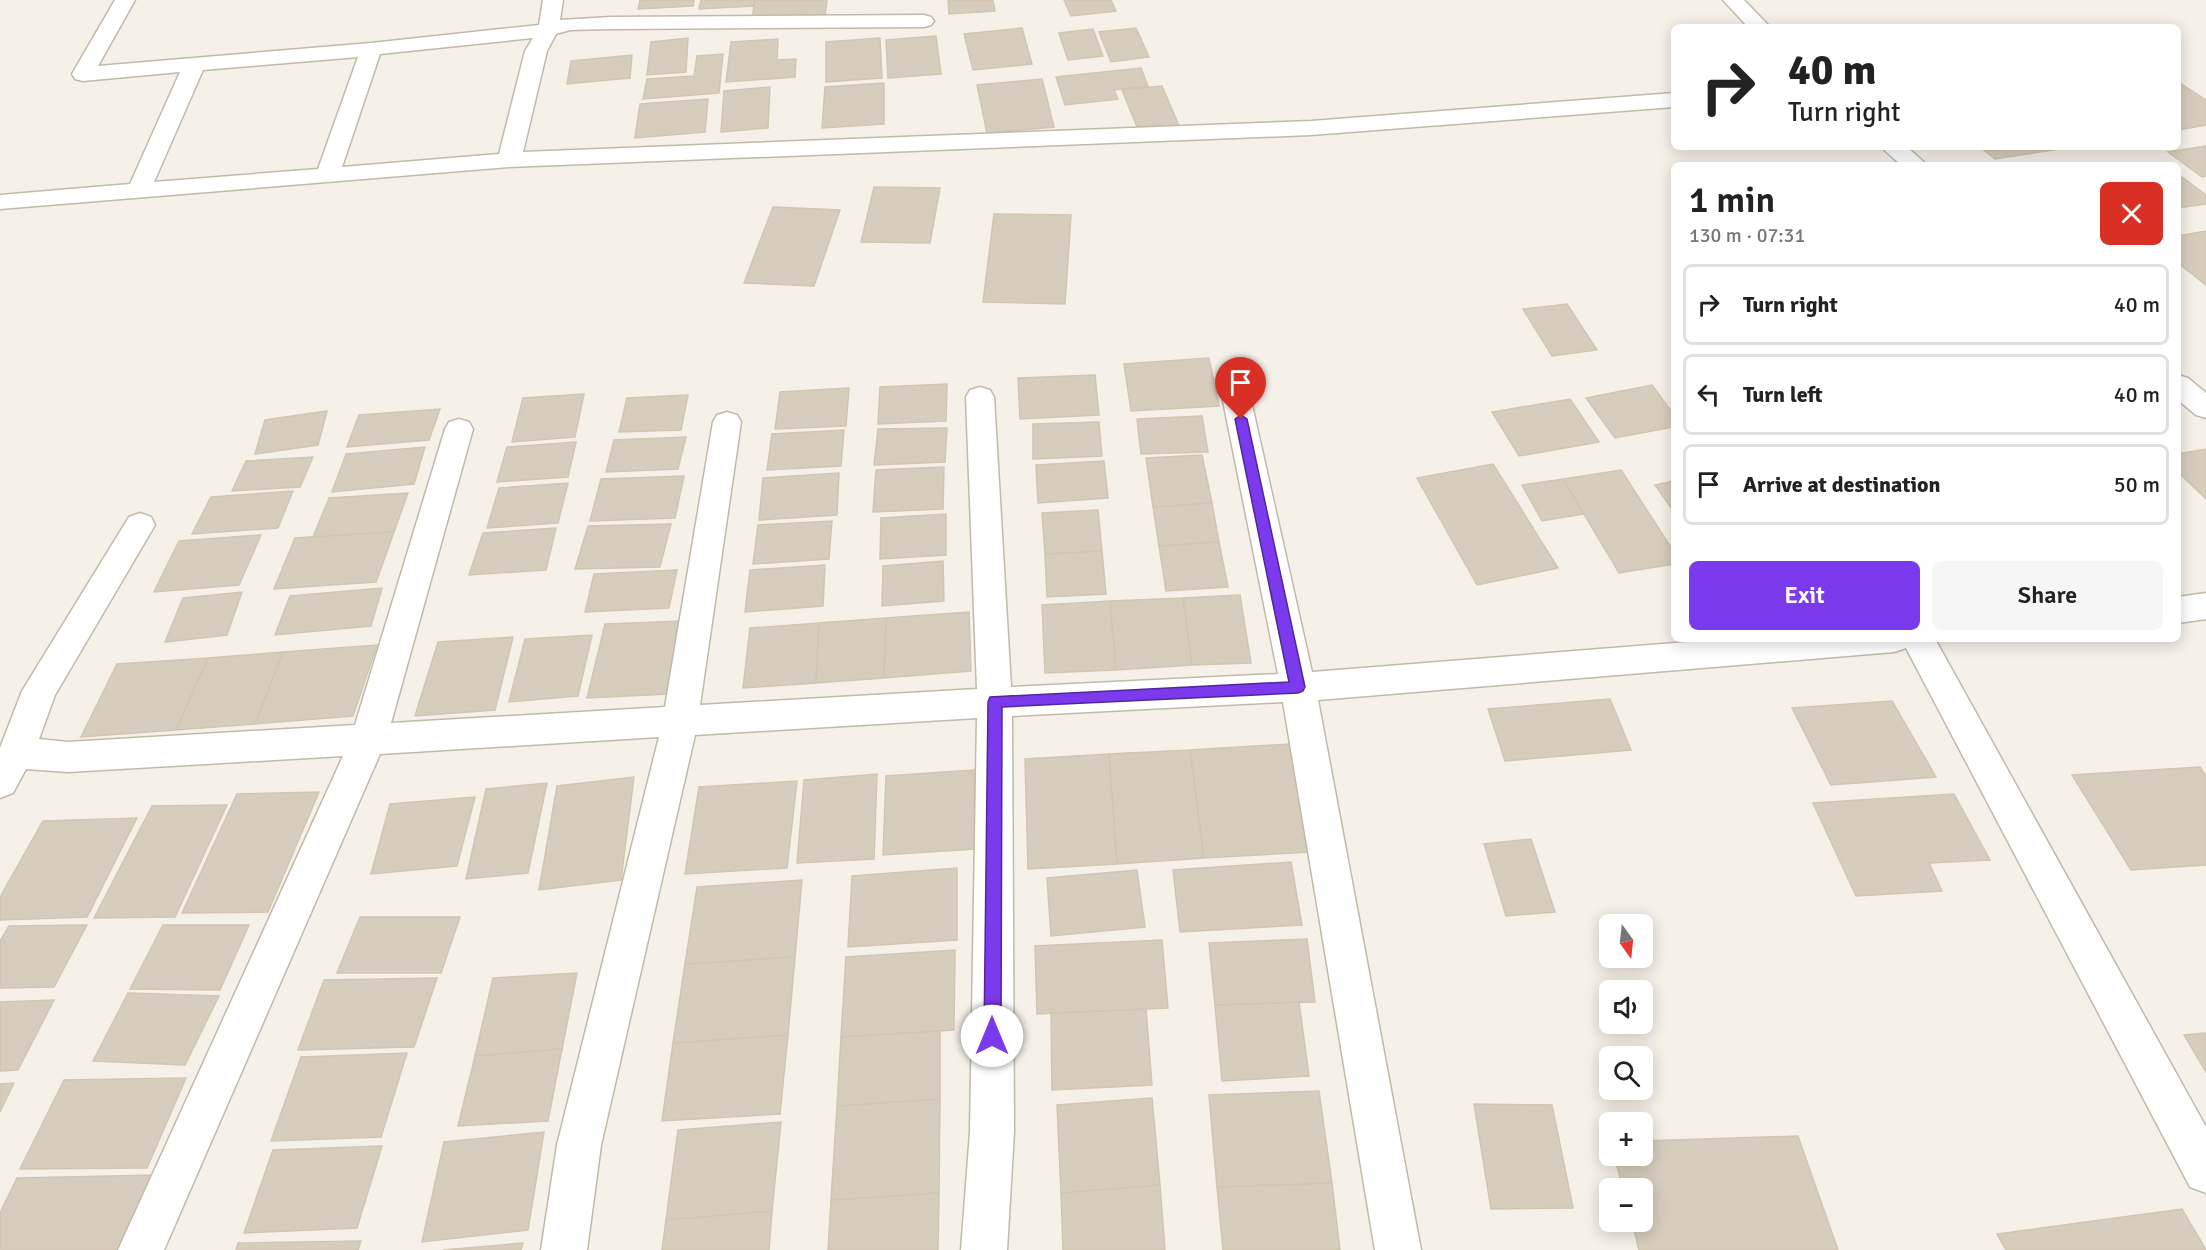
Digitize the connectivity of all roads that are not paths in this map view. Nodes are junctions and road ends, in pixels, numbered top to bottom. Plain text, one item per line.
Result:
1 (124, 0) edge
2 (554, 0) edge
3 (1733, 0) edge
4 (924, 21) dead end
5 (1757, 24) edge
6 (548, 30) junction
7 (371, 49) junction
8 (194, 65) junction
9 (1671, 100) edge
10 (1897, 150) edge
11 (509, 160) junction
12 (1911, 162) edge
13 (328, 174) junction
14 (139, 190) junction
15 (0, 202) edge
16 (2181, 387) edge
17 (1236, 396) dead end
18 (980, 397) dead end
19 (2206, 408) edge
20 (727, 422) dead end
21 (459, 429) dead end
22 (140, 525) dead end
23 (2206, 606) edge
24 (2181, 610) edge
25 (1857, 642) edge
26 (1920, 642) edge
27 (1298, 687) junction
28 (995, 702) junction
29 (680, 722) junction
30 (369, 738) junction
31 (8, 767) edge
32 (2206, 1172) edge
33 (141, 1250) edge
34 (564, 1250) edge
35 (984, 1250) edge
36 (1398, 1250) edge

1 - 8 street
2 - 6 street
3 - 5 street
4 - 6 street
6 - 7 street
6 - 11 street
7 - 8 street
7 - 13 street
8 - 14 street
9 - 11 street
10 - 12 street
11 - 13 street
13 - 14 street
14 - 15 street
16 - 19 street
17 - 27 street
18 - 28 street
20 - 29 street
21 - 30 street
22 - 31 street
23 - 24 street
25 - 27 street
26 - 32 street
27 - 28 street
27 - 36 street
28 - 29 street
28 - 35 street
29 - 30 street
29 - 34 street
30 - 31 street
30 - 33 street

